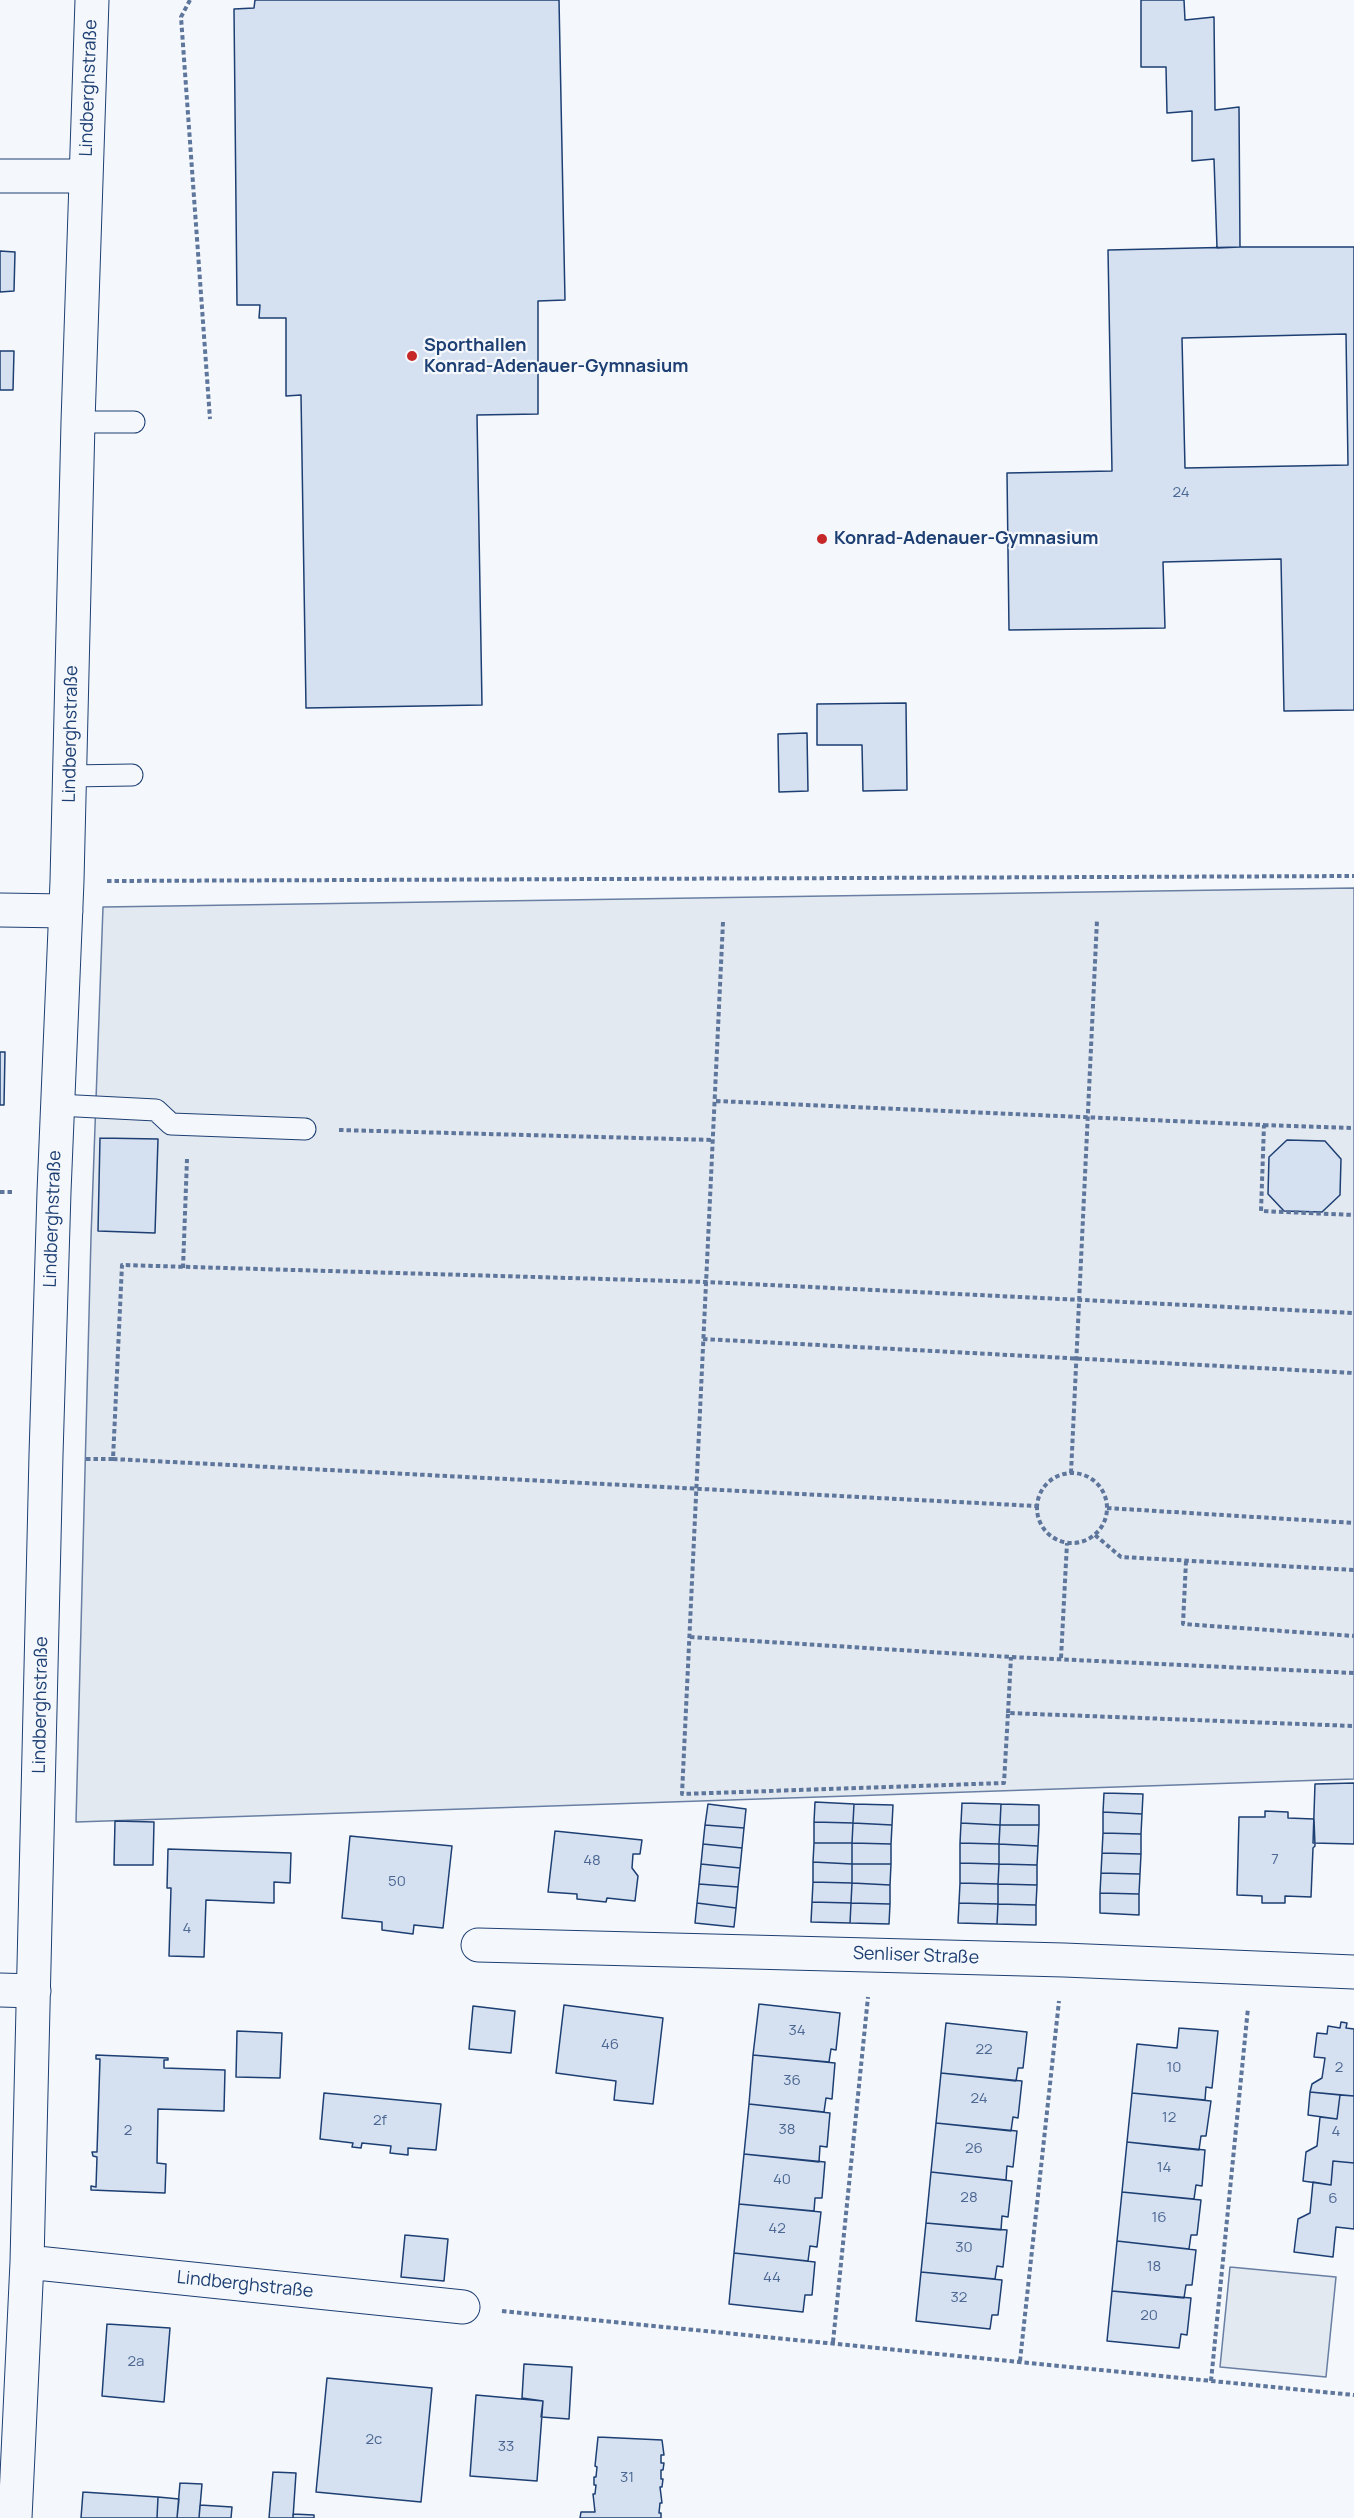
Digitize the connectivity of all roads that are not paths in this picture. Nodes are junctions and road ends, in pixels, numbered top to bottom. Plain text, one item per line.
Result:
1 (92, 0) edge
2 (0, 176) edge
3 (86, 176) junction
4 (78, 422) junction
5 (134, 422) dead end
6 (132, 775) dead end
7 (70, 776) junction
8 (67, 896) junction
9 (0, 910) edge
10 (57, 1105) junction
11 (305, 1129) road end
12 (478, 1945) dead end
13 (1354, 1972) edge
14 (0, 1990) edge
15 (34, 1991) junction
16 (27, 2262) junction
17 (463, 2307) road end
18 (15, 2518) edge

1 - 3 street, Lindberghstraße
2 - 3 street, Lindberghstraße
3 - 4 street, Lindberghstraße
4 - 5 lane
4 - 7 street, Lindberghstraße
6 - 7 lane
7 - 8 street, Lindberghstraße
8 - 9 street
8 - 10 street, Lindberghstraße
10 - 11 lane
10 - 15 street, Lindberghstraße
12 - 13 street, Senliser Straße
14 - 15 street
15 - 16 street, Lindberghstraße
16 - 17 street, Lindberghstraße
16 - 18 street, Lindberghstraße

